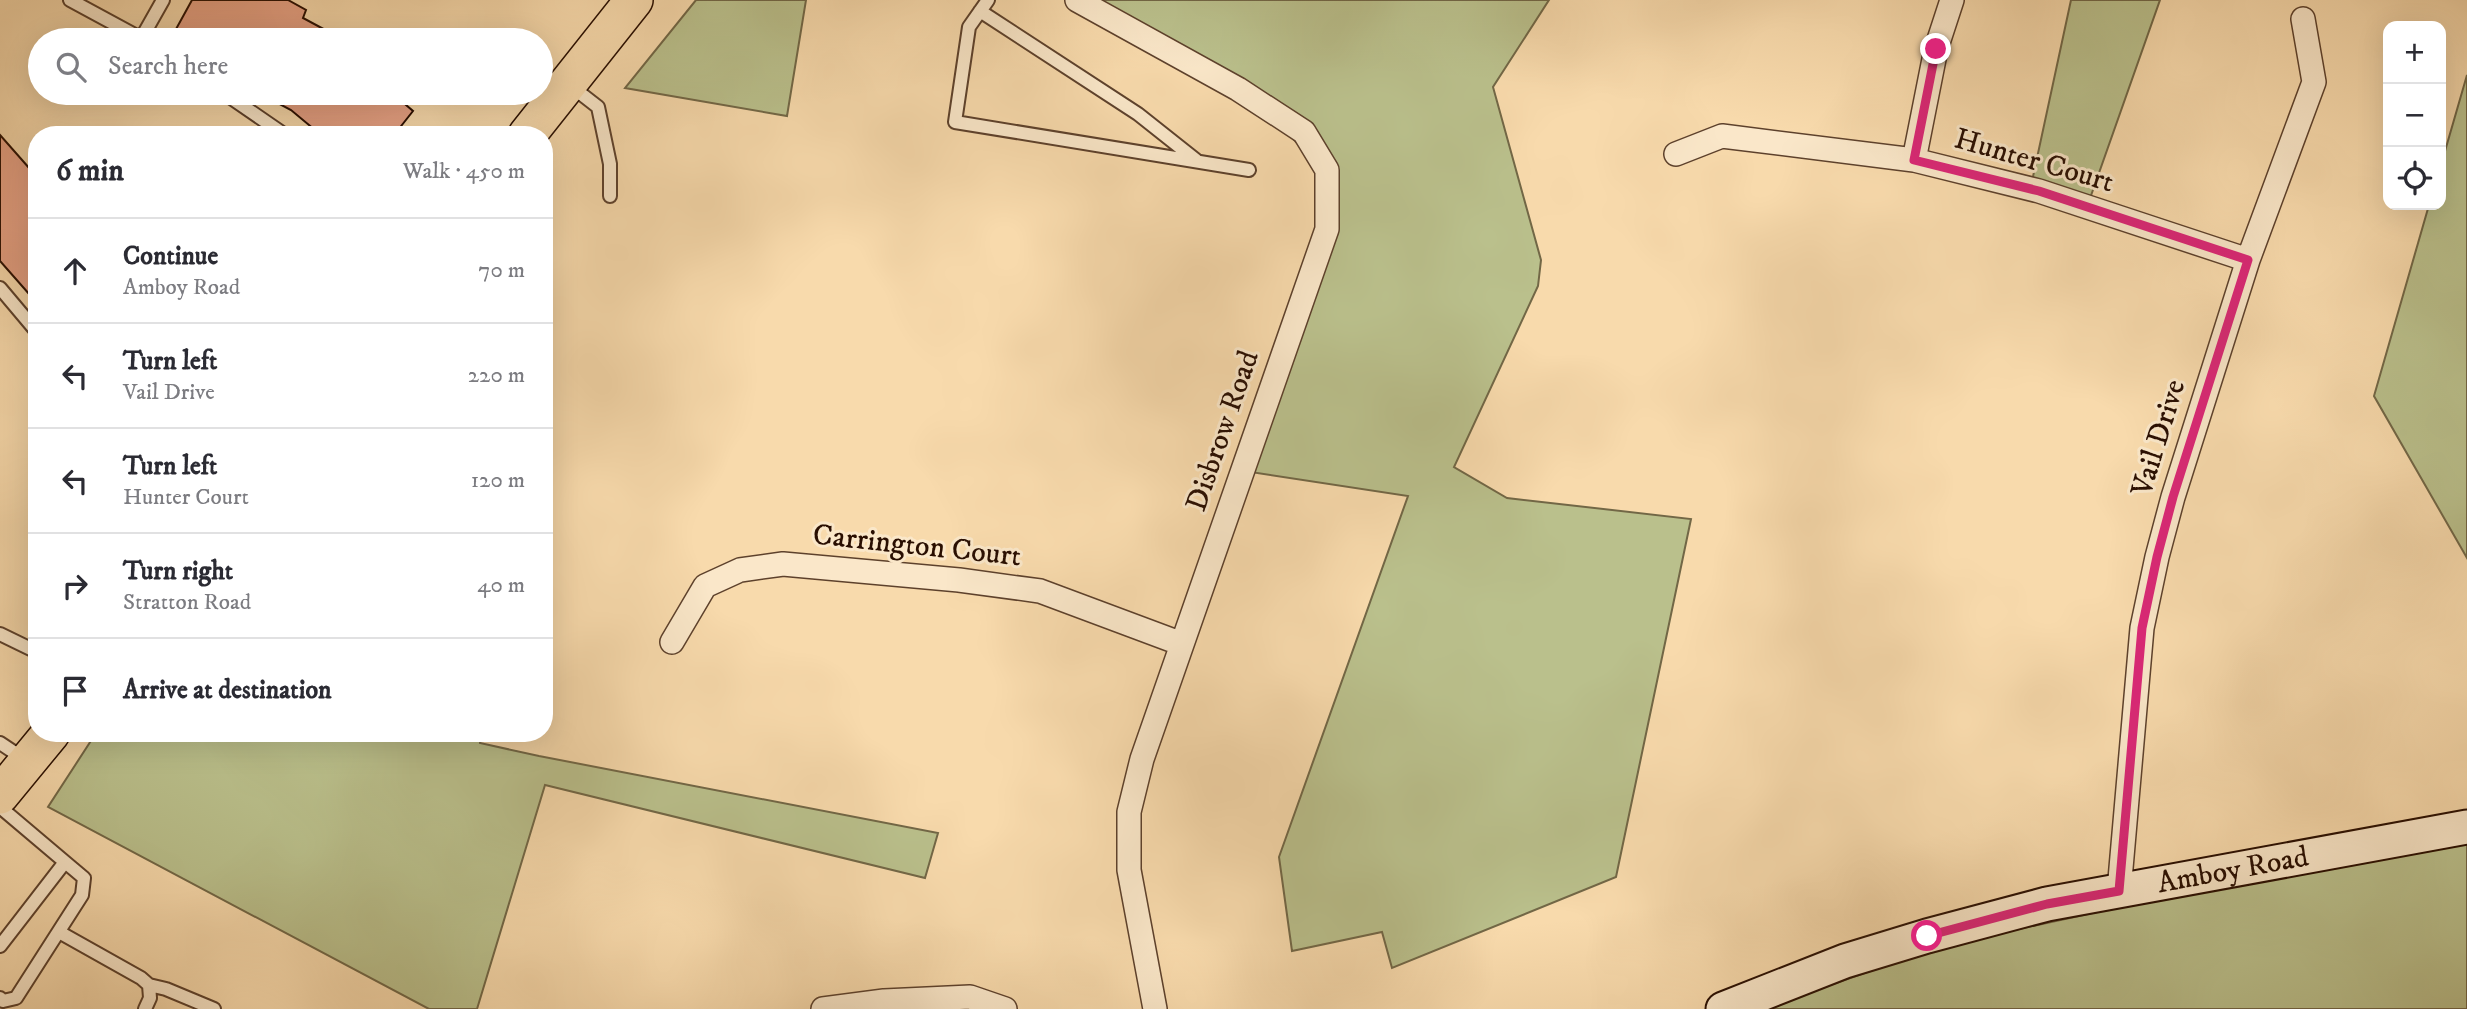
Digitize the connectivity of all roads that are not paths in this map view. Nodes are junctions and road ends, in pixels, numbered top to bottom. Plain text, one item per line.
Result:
1 (71, 0) edge
2 (163, 0) edge
3 (634, 0) edge
4 (988, 0) edge
5 (1077, 0) edge
6 (1952, 0) edge
7 (980, 11) junction
8 (2303, 19) dead end
9 (123, 28) edge
10 (149, 28) edge
11 (568, 83) junction
12 (553, 102) edge
13 (241, 105) edge
14 (551, 105) edge
15 (272, 126) edge
16 (534, 126) edge
17 (1676, 154) dead end
18 (1914, 160) junction
19 (1197, 161) junction
20 (1249, 170) dead end
21 (610, 196) dead end
22 (2248, 260) junction
23 (0, 288) edge
24 (28, 321) edge
25 (0, 634) edge
26 (672, 642) dead end
27 (1182, 644) junction
28 (28, 648) edge
29 (33, 742) edge
30 (14, 752) edge
31 (0, 795) edge
32 (0, 807) edge
33 (2467, 827) edge
34 (65, 862) junction
35 (2119, 891) junction
36 (59, 932) junction
37 (0, 946) edge
38 (149, 985) junction
39 (5, 1003) edge
40 (145, 1009) edge
41 (214, 1009) edge
42 (823, 1009) edge
43 (1005, 1009) edge
44 (1155, 1009) edge
45 (1723, 1009) edge

1 - 9 lane
2 - 10 lane
3 - 11 main road
4 - 7 lane
5 - 27 street, Disbrow Road
6 - 18 street
7 - 19 lane
7 - 19 lane
8 - 22 street, Vail Drive
11 - 12 main road
11 - 21 lane
13 - 15 lane
14 - 16 main road
17 - 18 street, Hunter Court
18 - 22 street, Hunter Court
19 - 20 lane
22 - 35 street, Vail Drive
23 - 24 lane
25 - 28 lane
26 - 27 street, Carrington Court
27 - 44 street, Disbrow Road
29 - 30 main road
30 - 31 main road
32 - 34 lane
33 - 35 street, Amboy Road
34 - 36 lane
34 - 37 lane
35 - 45 street, Amboy Road
36 - 38 lane
36 - 39 lane
38 - 40 lane
38 - 41 lane
42 - 43 street

